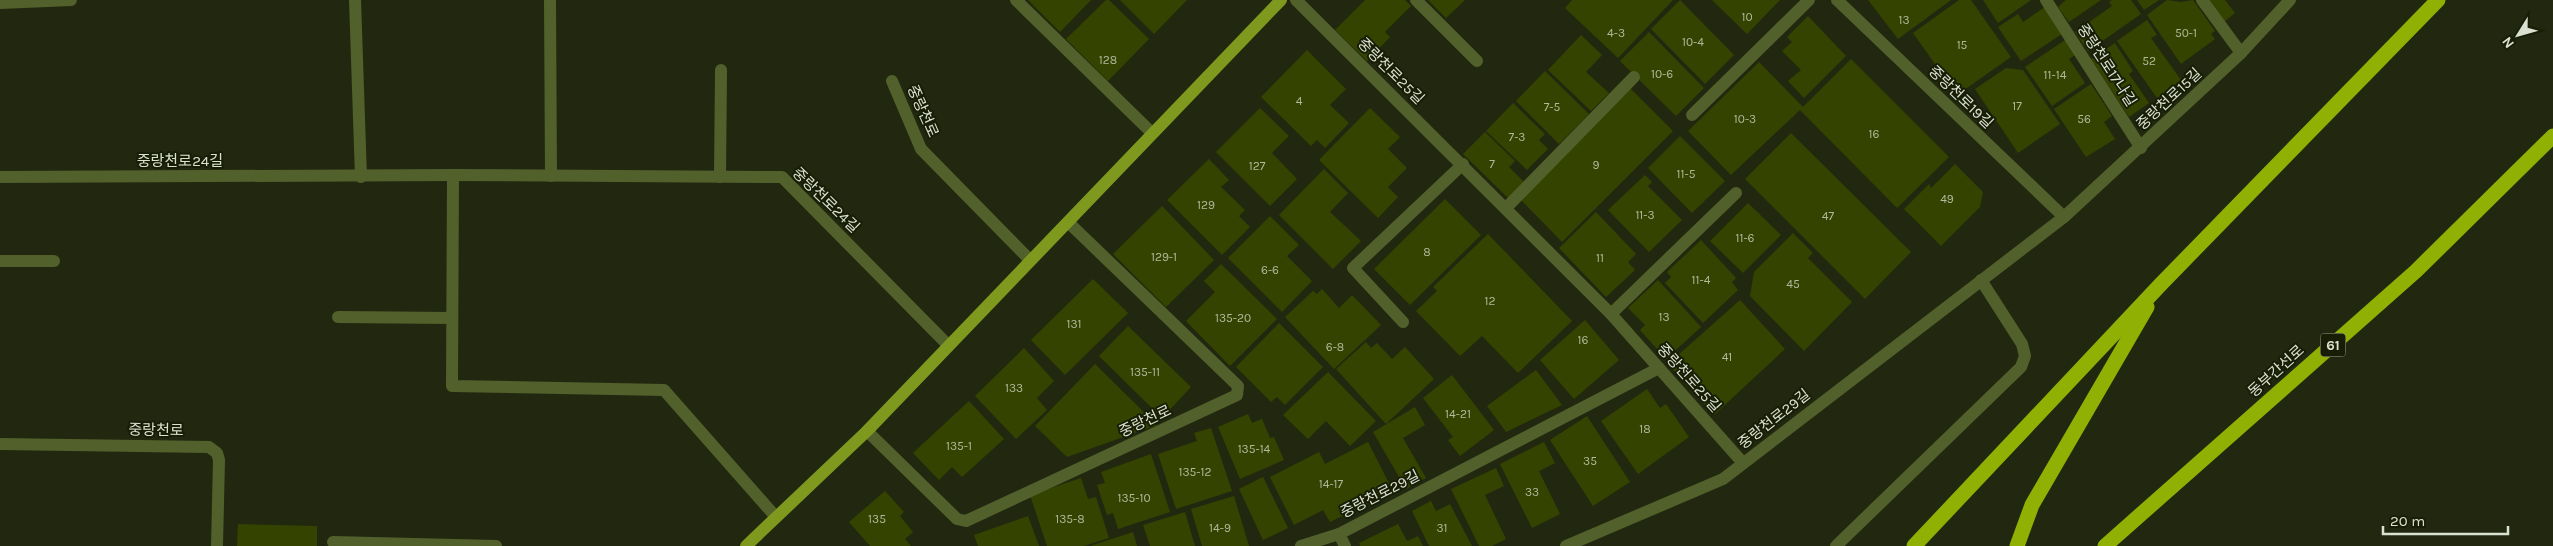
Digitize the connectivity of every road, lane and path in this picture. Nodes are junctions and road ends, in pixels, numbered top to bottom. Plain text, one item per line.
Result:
1 (71, 0) edge
2 (355, 0) edge
3 (550, 0) edge
4 (1016, 0) edge
5 (1281, 0) edge
6 (1296, 0) edge
7 (1416, 0) edge
8 (1809, 0) edge
9 (1836, 0) edge
10 (2046, 0) edge
11 (2202, 0) edge
12 (2290, 0) edge
13 (2438, 0) edge
14 (0, 3) edge
15 (2241, 53) junction
16 (1477, 61) dead end
17 (721, 70) dead end
18 (1634, 77) dead end
19 (892, 81) dead end
20 (1692, 115) dead end
21 (1152, 133) junction
22 (2553, 136) edge
23 (2141, 148) junction
24 (1463, 164) junction
25 (453, 175) junction
26 (551, 176) junction
27 (720, 176) junction
28 (0, 177) edge
29 (361, 177) junction
30 (1736, 193) dead end
31 (1506, 208) junction
32 (2064, 217) junction
33 (1068, 222) junction
34 (1030, 260) junction
35 (0, 261) edge
36 (54, 261) dead end
37 (1981, 280) junction
38 (2160, 284) junction
39 (1611, 314) junction
40 (338, 317) dead end
41 (452, 318) junction
42 (1403, 322) dead end
43 (948, 345) junction
44 (1659, 368) junction
45 (867, 431) junction
46 (0, 444) edge
47 (1743, 463) junction
48 (775, 516) junction
49 (1339, 534) junction
50 (333, 542) dead end
51 (217, 546) edge
52 (496, 546) edge
53 (746, 546) edge
54 (1301, 546) edge
55 (1345, 546) edge
56 (1566, 546) edge
57 (1836, 546) edge
58 (1914, 546) edge
59 (2017, 546) edge
60 (2105, 546) edge

1 - 14 street
2 - 29 street
3 - 26 street
4 - 21 street
5 - 21 main road
6 - 24 street, 중랑천로25길
7 - 16 street
8 - 20 street
9 - 32 street, 중랑천로19길
10 - 23 street, 중랑천로17나길
11 - 15 street
12 - 15 street, 중랑천로15길
13 - 38 highway
15 - 23 street, 중랑천로15길
17 - 27 street
18 - 31 street
19 - 34 street, 중랑천로
21 - 33 main road
22 - 60 highway, 동부간선로 / 61
23 - 32 street, 중랑천로15길
24 - 31 street, 중랑천로25길
24 - 42 street
25 - 26 street, 중랑천로24길
25 - 29 street, 중랑천로24길
25 - 41 street
26 - 27 street, 중랑천로24길
27 - 43 street, 중랑천로24길
28 - 29 street, 중랑천로24길
30 - 39 street
31 - 39 street, 중랑천로25길
32 - 37 street, 중랑천로29길
33 - 34 main road
33 - 45 street, 중랑천로
34 - 43 main road
35 - 36 street
37 - 47 street, 중랑천로29길
37 - 57 street
38 - 58 highway
38 - 59 highway
39 - 44 street, 중랑천로25길
40 - 41 street
41 - 48 street
43 - 45 main road
44 - 47 street, 중랑천로25길
44 - 49 street, 중랑천로29길
45 - 48 main road
46 - 51 street, 중랑천로
47 - 56 street, 중랑천로29길
48 - 53 main road
49 - 54 street, 중랑천로29길
49 - 55 street
50 - 52 street

